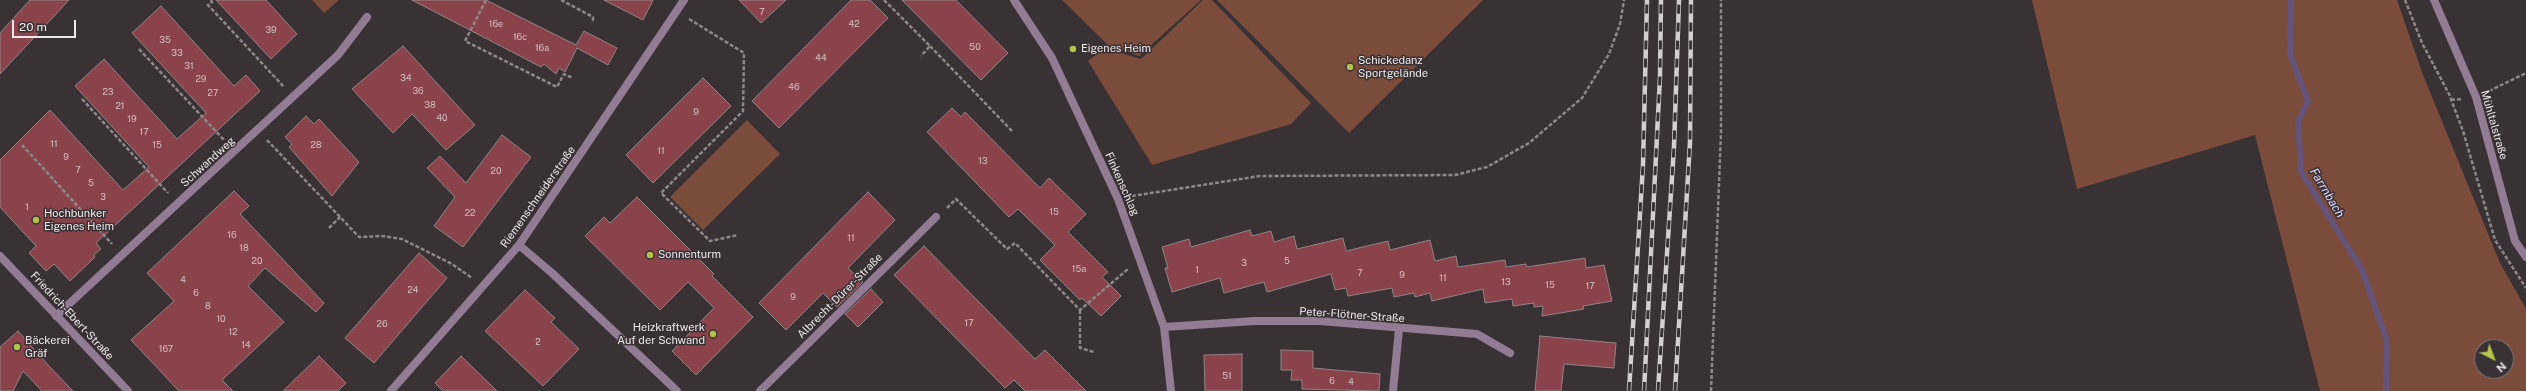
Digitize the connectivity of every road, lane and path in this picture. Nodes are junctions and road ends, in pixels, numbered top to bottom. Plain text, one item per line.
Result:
1 (210, 0) edge
2 (486, 0) edge
3 (561, 0) edge
4 (684, 0) edge
5 (884, 0) edge
6 (1014, 0) edge
7 (1624, 0) edge
8 (1722, 0) edge
9 (2405, 0) edge
10 (2434, 0) edge
11 (677, 12) junction
12 (367, 17) dead end
13 (594, 23) dead end
14 (930, 46) junction
15 (139, 49) dead end
16 (921, 56) dead end
17 (2526, 73) edge
18 (573, 75) dead end
19 (294, 97) junction
20 (2476, 97) junction
21 (82, 99) dead end
22 (258, 131) junction
23 (1013, 132) dead end
24 (22, 145) dead end
25 (235, 152) junction
26 (1118, 198) junction
27 (178, 204) junction
28 (340, 216) junction
29 (936, 218) joint
30 (329, 228) dead end
31 (738, 236) dead end
32 (519, 245) junction
33 (122, 255) junction
34 (0, 256) edge
35 (2526, 257) edge
36 (1141, 258) junction
37 (483, 287) junction
38 (2526, 288) edge
39 (1080, 310) junction
40 (56, 316) junction
41 (1164, 327) junction
42 (1399, 329) junction
43 (1094, 352) dead end
44 (1510, 353) dead end
45 (128, 391) edge
46 (391, 391) edge
47 (677, 391) edge
48 (760, 391) edge
49 (1171, 391) edge
50 (1393, 391) edge
51 (1711, 391) edge

1 - 19 path
2 - 18 path
3 - 13 path
4 - 11 street, Riemenschneiderstraße
5 - 14 path
6 - 26 street, Finkenschlag
7 - 26 path
8 - 51 path
9 - 38 path
10 - 20 street, Mühltalstraße
11 - 31 path
11 - 32 street, Riemenschneiderstraße
12 - 19 street, Schwandweg
14 - 16 path
14 - 23 path
15 - 25 path
17 - 20 path
19 - 22 street, Schwandweg
20 - 35 street, Mühltalstraße
21 - 27 path
22 - 25 street, Schwandweg
22 - 28 path
24 - 33 path
25 - 27 street, Schwandweg
26 - 36 street, Finkenschlag
27 - 33 street, Schwandweg
28 - 30 path
28 - 37 path
29 - 39 path
29 - 48 street, Albrecht-Dürer-Straße
32 - 37 street, Riemenschneiderstraße
32 - 47 street
33 - 40 street, Schwandweg
34 - 40 street, Friedrich-Ebert-Straße
36 - 39 path
36 - 41 street, Finkenschlag
37 - 46 street, Riemenschneiderstraße
39 - 43 path
40 - 45 street, Friedrich-Ebert-Straße
41 - 42 street, Peter-Flötner-Straße
41 - 49 street, Finkenschlag
42 - 44 street, Peter-Flötner-Straße
42 - 50 street

